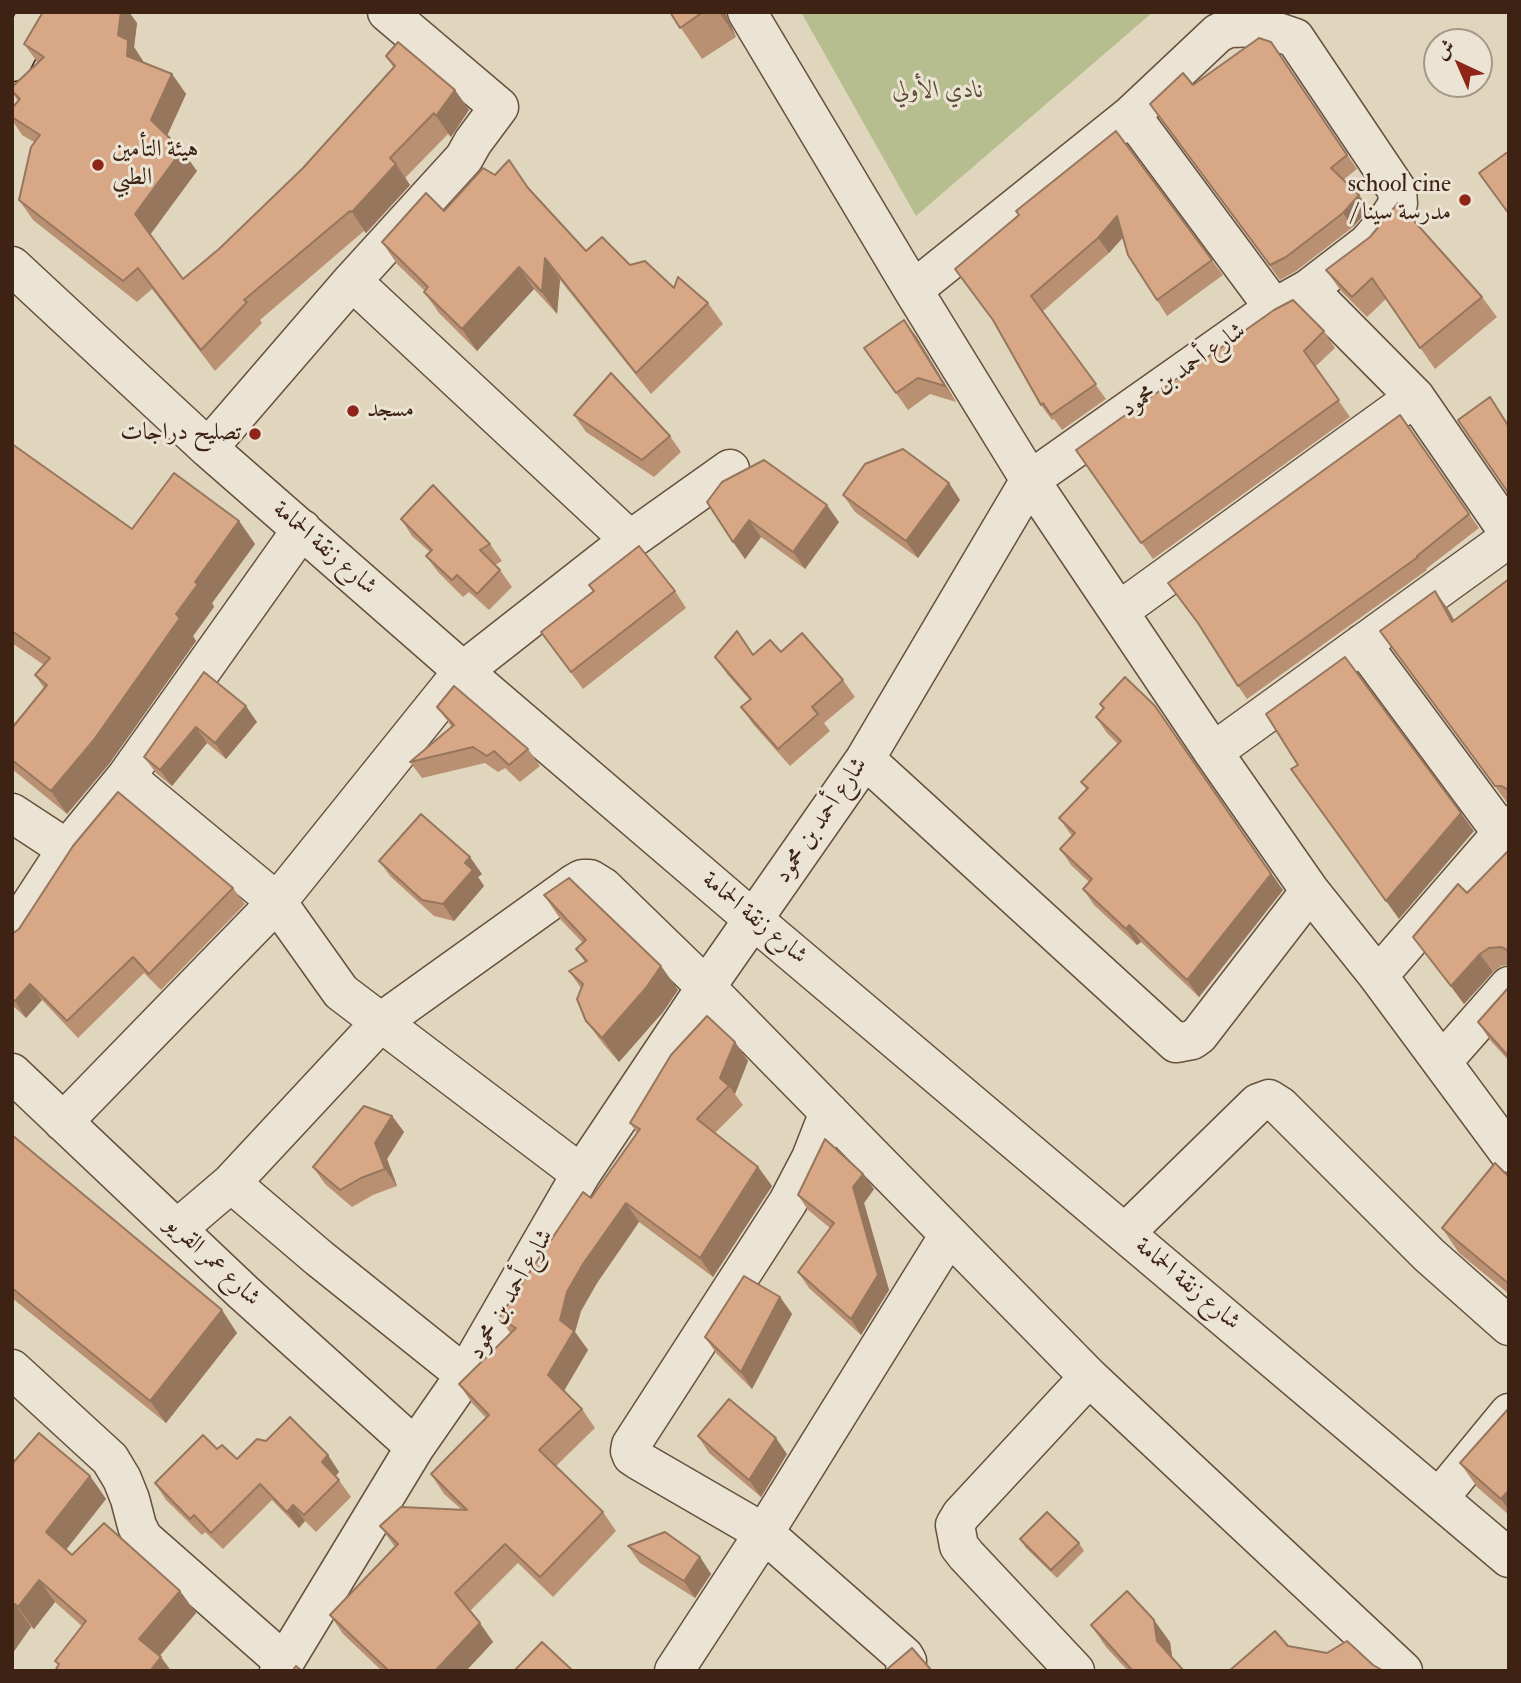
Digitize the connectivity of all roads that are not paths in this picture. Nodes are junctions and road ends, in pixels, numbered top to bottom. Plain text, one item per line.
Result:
1 (387, 12) edge
2 (747, 12) edge
3 (35, 13) edge
4 (12, 62) edge
5 (1131, 115) junction
6 (12, 266) edge
7 (352, 281) junction
8 (1308, 289) junction
9 (913, 290) junction
10 (1274, 308) junction
11 (1415, 397) junction
12 (208, 448) junction
13 (730, 468) dead end
14 (1030, 480) junction
15 (302, 529) junction
16 (1509, 533) edge
17 (1509, 538) edge
18 (630, 540) junction
19 (1119, 611) junction
20 (1362, 644) junction
21 (463, 671) junction
22 (1213, 752) junction
23 (866, 759) junction
24 (126, 777) junction
25 (12, 813) edge
26 (1506, 829) edge
27 (67, 849) junction
28 (1310, 891) junction
29 (277, 902) junction
30 (755, 920) junction
31 (12, 933) edge
32 (1378, 976) junction
33 (1509, 986) edge
34 (706, 987) junction
35 (382, 1022) junction
36 (1442, 1062) junction
37 (12, 1073) edge
38 (828, 1112) junction
39 (63, 1122) junction
40 (1503, 1162) edge
41 (581, 1174) junction
42 (231, 1182) junction
43 (1453, 1226) edge
44 (177, 1229) junction
45 (1125, 1233) junction
46 (949, 1235) junction
47 (1429, 1255) junction
48 (1509, 1326) edge
49 (12, 1369) edge
50 (466, 1375) junction
51 (1089, 1377) junction
52 (1509, 1413) edge
53 (415, 1447) junction
54 (1439, 1498) junction
55 (764, 1533) junction
56 (1509, 1558) edge
57 (281, 1666) edge
58 (674, 1671) edge
59 (905, 1671) edge
60 (1075, 1671) edge
61 (1402, 1671) edge

1 - 7 street
2 - 9 street
3 - 4 main road
5 - 8 street, شارع أحمد بن محمود
5 - 9 street
5 - 10 street
6 - 12 street, شارع زنقة الحمامة
7 - 12 street
7 - 18 street
8 - 10 street, شارع أحمد بن محمود
8 - 11 street
9 - 14 street
10 - 14 street, شارع أحمد بن محمود
11 - 16 street
11 - 19 street
12 - 15 street, شارع زنقة الحمامة
13 - 18 street
14 - 19 street
14 - 23 street, شارع أحمد بن محمود
15 - 21 street, شارع زنقة الحمامة
15 - 24 street
17 - 20 street
18 - 21 street
19 - 22 street
20 - 22 street
20 - 26 street
21 - 29 street
21 - 30 street, شارع زنقة الحمامة
22 - 28 street
23 - 28 street
23 - 30 street, شارع أحمد بن محمود
24 - 27 street
24 - 29 street
25 - 27 street
26 - 32 street
27 - 31 street
28 - 32 street
29 - 35 street
29 - 39 street
30 - 34 street, شارع أحمد بن محمود
30 - 45 street, شارع زنقة الحمامة
32 - 36 street
33 - 36 street
34 - 35 street
34 - 38 street
34 - 41 street, شارع أحمد بن محمود
35 - 41 street
35 - 42 street
36 - 40 street
37 - 39 street, شارع عمر القريو
38 - 46 street
38 - 55 street
39 - 44 street, شارع عمر القريو
41 - 50 street, شارع أحمد بن محمود
42 - 44 street
42 - 50 street
43 - 47 street
44 - 53 street, شارع عمر القريو
45 - 47 street
45 - 54 street, شارع زنقة الحمامة
46 - 51 street
46 - 55 street
47 - 48 street
49 - 57 street
50 - 53 street, شارع أحمد بن محمود
51 - 60 street
51 - 61 street
52 - 54 street
53 - 57 street, شارع أحمد بن محمود
54 - 56 street, شارع زنقة الحمامة
55 - 58 street
55 - 59 street

